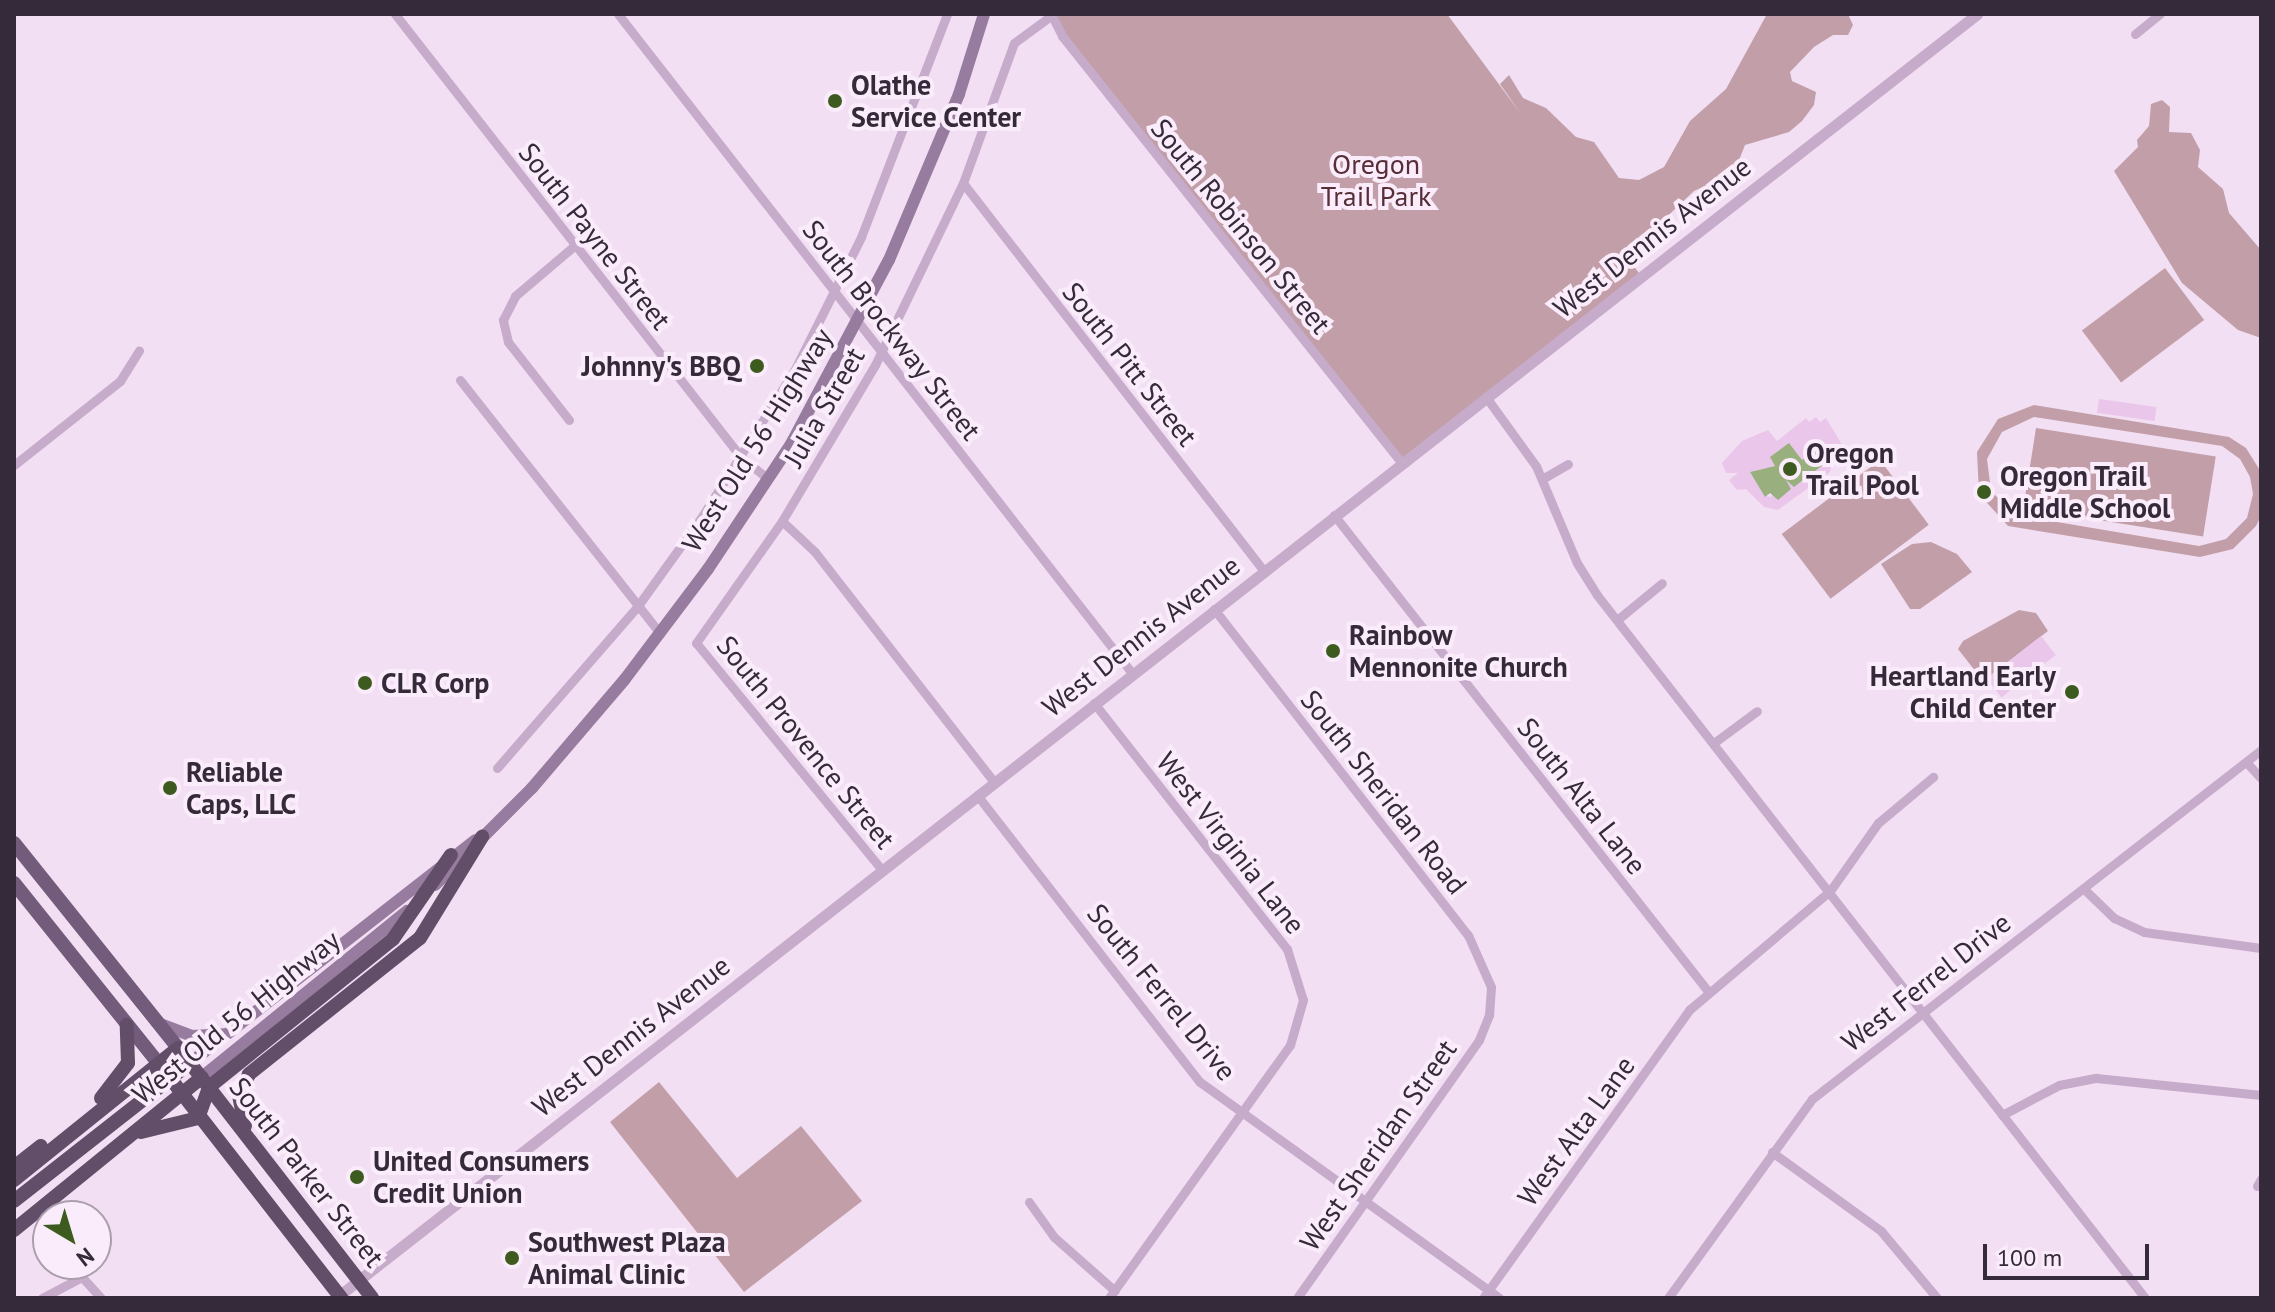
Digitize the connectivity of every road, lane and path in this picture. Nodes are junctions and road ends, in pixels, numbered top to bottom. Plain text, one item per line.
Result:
1 (395, 14) edge
2 (618, 14) edge
3 (947, 14) edge
4 (984, 14) edge
5 (1977, 14) edge
6 (2160, 14) edge
7 (1051, 15) edge
8 (2135, 34) dead end
9 (963, 183) junction
10 (574, 246) junction
11 (834, 295) junction
12 (857, 324) junction
13 (139, 350) dead end
14 (882, 351) junction
15 (460, 380) dead end
16 (1486, 397) junction
17 (569, 420) dead end
18 (741, 457) junction
19 (1401, 462) junction
20 (1568, 464) dead end
21 (14, 465) edge
22 (768, 479) junction
23 (1542, 479) junction
24 (1334, 515) junction
25 (782, 521) junction
26 (1263, 570) junction
27 (1662, 583) dead end
28 (637, 607) junction
29 (1214, 609) junction
30 (1617, 620) junction
31 (660, 633) junction
32 (696, 643) joint
33 (1132, 673) junction
34 (1094, 703) junction
35 (1757, 711) dead end
36 (1715, 742) junction
37 (2261, 750) edge
38 (2246, 762) junction
39 (497, 768) dead end
40 (1933, 777) dead end
41 (2261, 778) edge
42 (994, 782) junction
43 (977, 795) junction
44 (482, 837) junction
45 (14, 843) edge
46 (451, 855) junction
47 (882, 870) junction
48 (14, 883) edge
49 (431, 889) junction
50 (2084, 889) junction
51 (1830, 891) junction
52 (2261, 948) edge
53 (1707, 990) junction
54 (1922, 1012) junction
55 (1489, 1015) joint
56 (158, 1023) junction
57 (127, 1025) junction
58 (228, 1033) junction
59 (178, 1048) junction
60 (190, 1063) junction
61 (158, 1064) junction
62 (170, 1078) junction
63 (206, 1082) junction
64 (182, 1094) junction
65 (2261, 1095) edge
66 (1241, 1115) junction
67 (2002, 1115) junction
68 (198, 1118) junction
69 (247, 1134) junction
70 (129, 1136) junction
71 (1772, 1152) junction
72 (14, 1167) edge
73 (14, 1180) edge
74 (14, 1201) edge
75 (1364, 1201) junction
76 (1029, 1202) dead end
77 (14, 1230) edge
78 (359, 1281) junction
79 (1486, 1294) edge
80 (1112, 1295) edge
81 (1674, 1296) edge
82 (339, 1297) edge
83 (42, 1298) edge
84 (101, 1298) edge
85 (372, 1298) edge
86 (1297, 1298) edge
87 (1499, 1298) edge
88 (1937, 1298) edge
89 (2145, 1298) edge

1 - 10 street, South Payne Street
2 - 11 street, South Brockway Street
3 - 11 street
4 - 12 main road, West Old 56 Highway
5 - 16 street, West Dennis Avenue
6 - 8 street
7 - 9 street, Julia Street
7 - 19 street, South Robinson Street
9 - 14 street, Julia Street
9 - 26 street, South Pitt Street
10 - 17 street
10 - 18 street, South Payne Street
11 - 12 street, South Brockway Street
11 - 18 street
12 - 14 street, South Brockway Street
12 - 22 main road, West Old 56 Highway
13 - 21 street
14 - 25 street, Julia Street
14 - 33 street, South Brockway Street
15 - 28 street
16 - 19 street, West Dennis Avenue
16 - 23 street
18 - 22 street, South Payne Street
18 - 28 street
19 - 24 street, West Dennis Avenue
20 - 23 street
22 - 31 main road, West Old 56 Highway
23 - 30 street
24 - 26 street, West Dennis Avenue
24 - 53 street, South Alta Lane
25 - 32 street, Julia Street
25 - 42 street
26 - 29 street, West Dennis Avenue
27 - 30 street
28 - 31 street
28 - 39 street
29 - 33 street, West Dennis Avenue
29 - 55 street, South Sheridan Road
30 - 36 street
31 - 44 main road, West Old 56 Highway
32 - 47 street, South Provence Street
33 - 34 street, West Dennis Avenue
34 - 42 street, West Dennis Avenue
34 - 66 street, West Virginia Lane
35 - 36 street
36 - 51 street
37 - 38 street, West Ferrel Drive
38 - 41 street
38 - 50 street, West Ferrel Drive
40 - 51 street
42 - 43 street, West Dennis Avenue
43 - 47 street, West Dennis Avenue
43 - 66 street, South Ferrel Drive
44 - 46 main road, West Old 56 Highway
44 - 49 main road, West Old 56 Highway
44 - 69 highway
45 - 56 main road
46 - 49 highway, West Old 56 Highway
46 - 58 main road, West Old 56 Highway
47 - 78 street, West Dennis Avenue
48 - 57 main road
49 - 63 highway, West Old 56 Highway
50 - 52 street
50 - 54 street, West Ferrel Drive
51 - 53 street
51 - 54 street
53 - 79 street, West Alta Lane
54 - 67 street
54 - 71 street, West Ferrel Drive
55 - 75 street, West Sheridan Street
56 - 58 main road
56 - 59 main road
57 - 61 main road
57 - 72 highway
58 - 60 main road, West Old 56 Highway
59 - 60 main road
59 - 61 highway
60 - 62 highway, West Old 56 Highway
60 - 63 highway, South Parker Street
61 - 62 main road
61 - 73 highway
62 - 64 highway, South Parker Street
62 - 74 highway, West Old 56 Highway
63 - 64 highway, West Old 56 Highway
63 - 68 highway
63 - 69 highway, South Parker Street
64 - 68 highway, South Parker Street
64 - 70 highway, West Old 56 Highway
65 - 67 street
66 - 75 street, South Ferrel Drive
66 - 80 street, West Virginia Lane
67 - 89 street
68 - 70 highway
68 - 82 highway, South Parker Street
69 - 78 highway, South Parker Street
70 - 77 highway, West Old 56 Highway
71 - 81 street, West Ferrel Drive
71 - 88 street
75 - 79 street, South Ferrel Drive
75 - 86 street, West Sheridan Street
76 - 80 street
78 - 82 street, West Dennis Avenue
78 - 85 highway, South Parker Street
79 - 87 street, South Ferrel Drive
83 - 84 street

